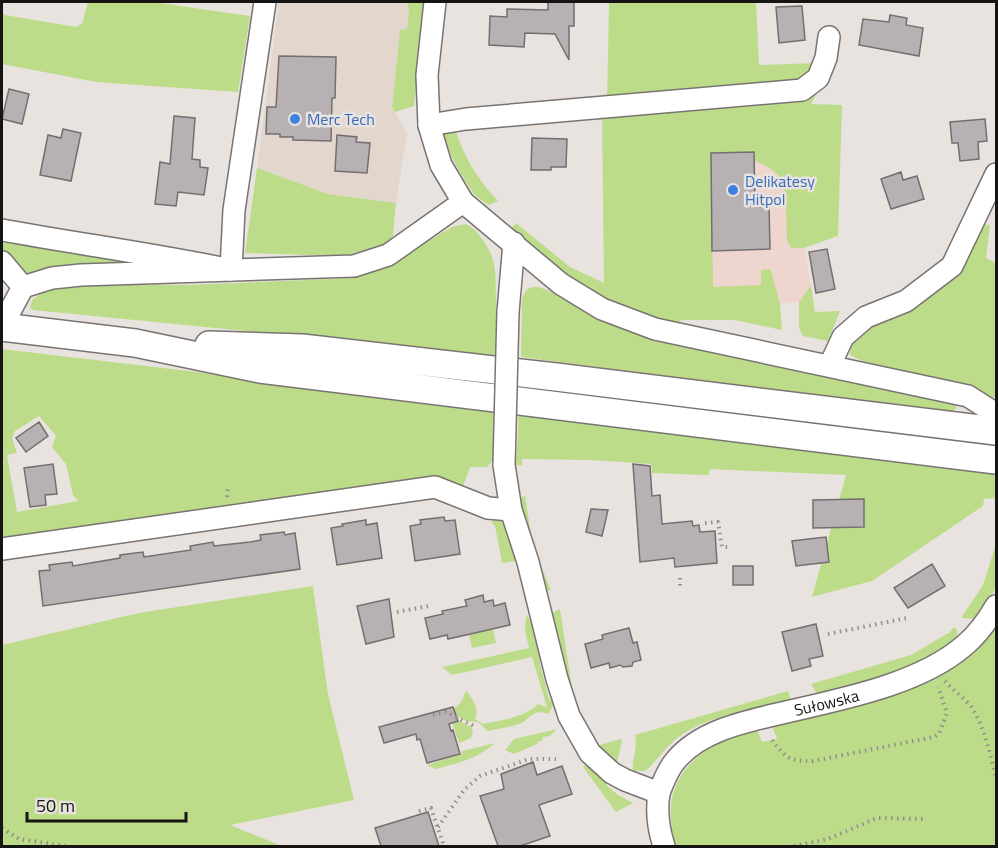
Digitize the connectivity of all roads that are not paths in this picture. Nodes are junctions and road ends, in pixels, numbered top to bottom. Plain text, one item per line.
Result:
1 (265, 2) edge
2 (435, 2) edge
3 (829, 37) dead end
4 (429, 125) junction
5 (996, 174) edge
6 (463, 202) junction
7 (2, 230) edge
8 (514, 243) junction
9 (2, 262) edge
10 (231, 270) junction
11 (23, 287) junction
12 (2, 326) edge
13 (135, 343) junction
14 (830, 365) junction
15 (996, 414) edge
16 (996, 431) edge
17 (996, 459) edge
18 (511, 510) junction
19 (2, 549) edge
20 (996, 606) edge
21 (659, 793) junction
22 (664, 846) edge

1 - 10 street
2 - 4 street
3 - 4 street
4 - 6 street
5 - 14 street
6 - 8 street
6 - 10 street
7 - 10 street
8 - 14 street
8 - 18 street, bridge
9 - 11 street
10 - 11 street
11 - 12 street
12 - 13 main road
13 - 16 main road
13 - 17 main road
14 - 15 street
18 - 19 street
18 - 21 street
20 - 21 street, Sułowska
21 - 22 street

